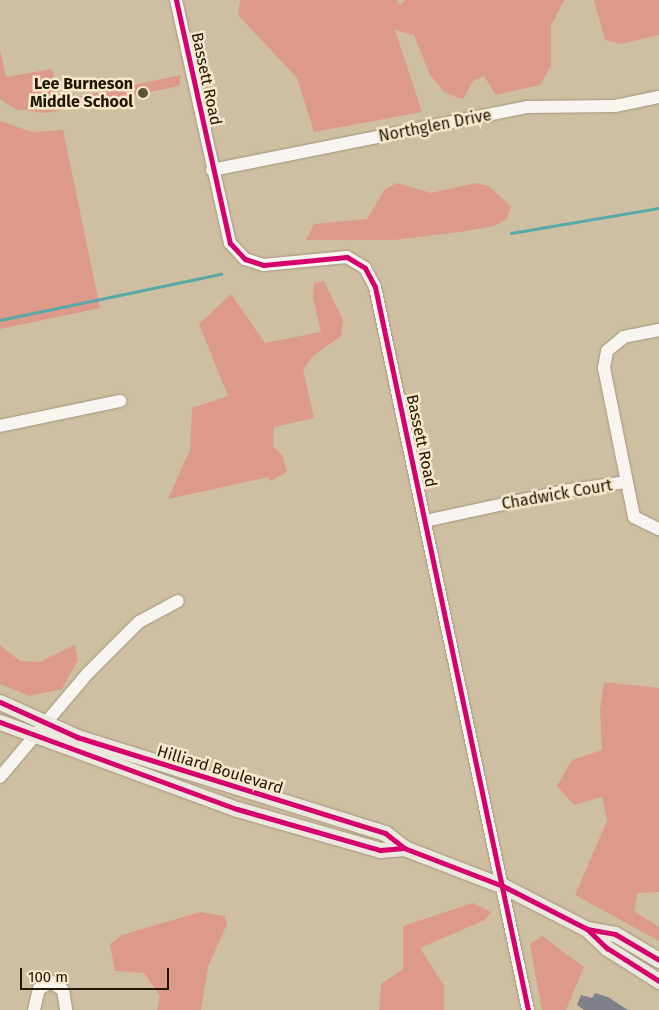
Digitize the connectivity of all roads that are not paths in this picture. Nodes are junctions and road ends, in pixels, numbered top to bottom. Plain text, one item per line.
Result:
1 (176, 0) edge
2 (659, 97) edge
3 (212, 170) junction
4 (659, 330) edge
5 (120, 401) dead end
6 (0, 426) edge
7 (626, 482) junction
8 (425, 521) junction
9 (659, 529) edge
10 (178, 601) dead end
11 (0, 702) edge
12 (0, 722) edge
13 (41, 732) junction
14 (0, 777) edge
15 (503, 886) junction
16 (587, 929) junction
17 (659, 960) edge
18 (659, 981) edge
19 (34, 1010) edge
20 (66, 1010) edge
21 (528, 1010) edge

1 - 3 street, Bassett Road
2 - 3 street, Northglen Drive
3 - 8 street, Bassett Road
4 - 7 street
5 - 6 street
7 - 8 street, Chadwick Court
7 - 9 street, Chadwick Court
8 - 15 street, Bassett Road
10 - 13 street
11 - 13 main road, Hilliard Boulevard
12 - 13 main road, Hilliard Boulevard
13 - 14 street
13 - 15 main road, Hilliard Boulevard
15 - 16 main road, Hilliard Boulevard
15 - 21 street, Bassett Road
16 - 17 main road, Hilliard Boulevard
16 - 18 main road, Hilliard Boulevard
19 - 20 street

